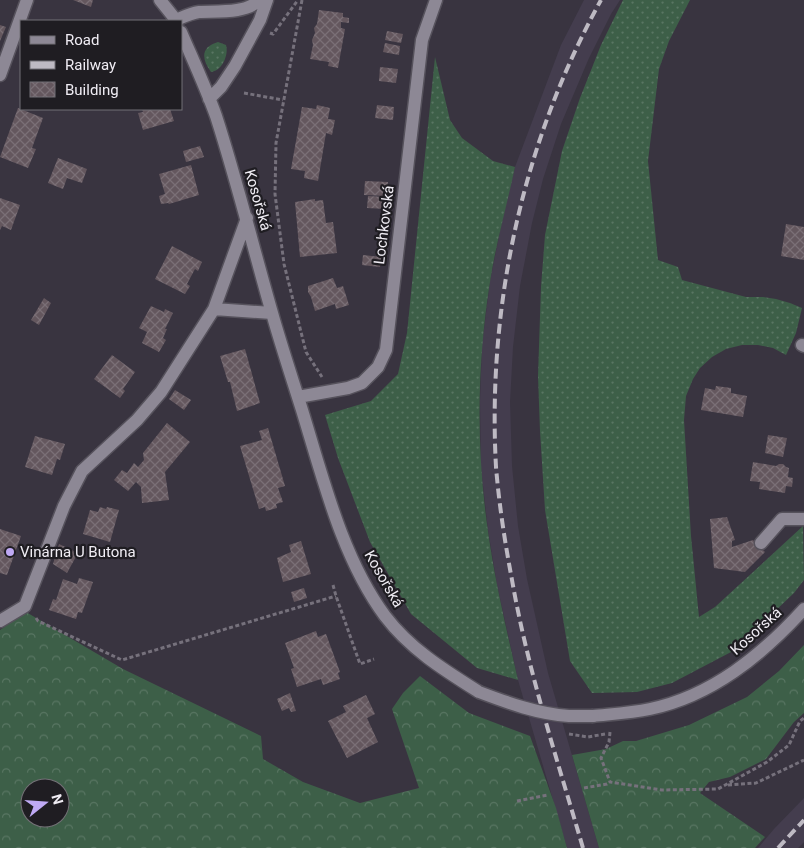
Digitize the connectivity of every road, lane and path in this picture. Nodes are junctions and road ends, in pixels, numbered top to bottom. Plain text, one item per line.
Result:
1 (27, 0) edge
2 (160, 0) edge
3 (171, 0) edge
4 (259, 0) edge
5 (267, 0) edge
6 (298, 0) edge
7 (302, 0) edge
8 (436, 0) edge
9 (175, 20) edge
10 (176, 20) edge
11 (178, 20) edge
12 (267, 33) dead end
13 (182, 34) edge
14 (0, 74) edge
15 (244, 93) dead end
16 (209, 99) junction
17 (283, 100) junction
18 (247, 218) junction
19 (214, 309) junction
20 (272, 313) junction
21 (329, 391) junction
22 (298, 397) junction
23 (804, 519) edge
24 (761, 543) dead end
25 (333, 585) dead end
26 (336, 596) junction
27 (25, 606) junction
28 (804, 609) edge
29 (0, 621) edge
30 (374, 659) dead end
31 (804, 718) edge
32 (610, 732) dead end
33 (804, 760) edge
34 (610, 782) junction
35 (725, 786) junction
36 (584, 788) dead end
37 (548, 795) dead end
38 (518, 801) dead end

1 - 14 street
2 - 9 street
3 - 10 street
4 - 11 street
5 - 16 street
6 - 12 path
7 - 17 path
8 - 21 street, Lochkovská
13 - 16 street, Kosořská
15 - 17 path
16 - 18 street, Kosořská
17 - 21 path
18 - 19 street
18 - 20 street, Kosořská
19 - 20 street
19 - 27 street
20 - 22 street, Kosořská
21 - 22 street, Lochkovská
22 - 28 street, Kosořská, bridge
23 - 24 street
25 - 26 path
26 - 27 path
26 - 30 path
27 - 29 street
31 - 35 path
32 - 34 path
33 - 35 path
34 - 35 path
34 - 36 path
37 - 38 path

